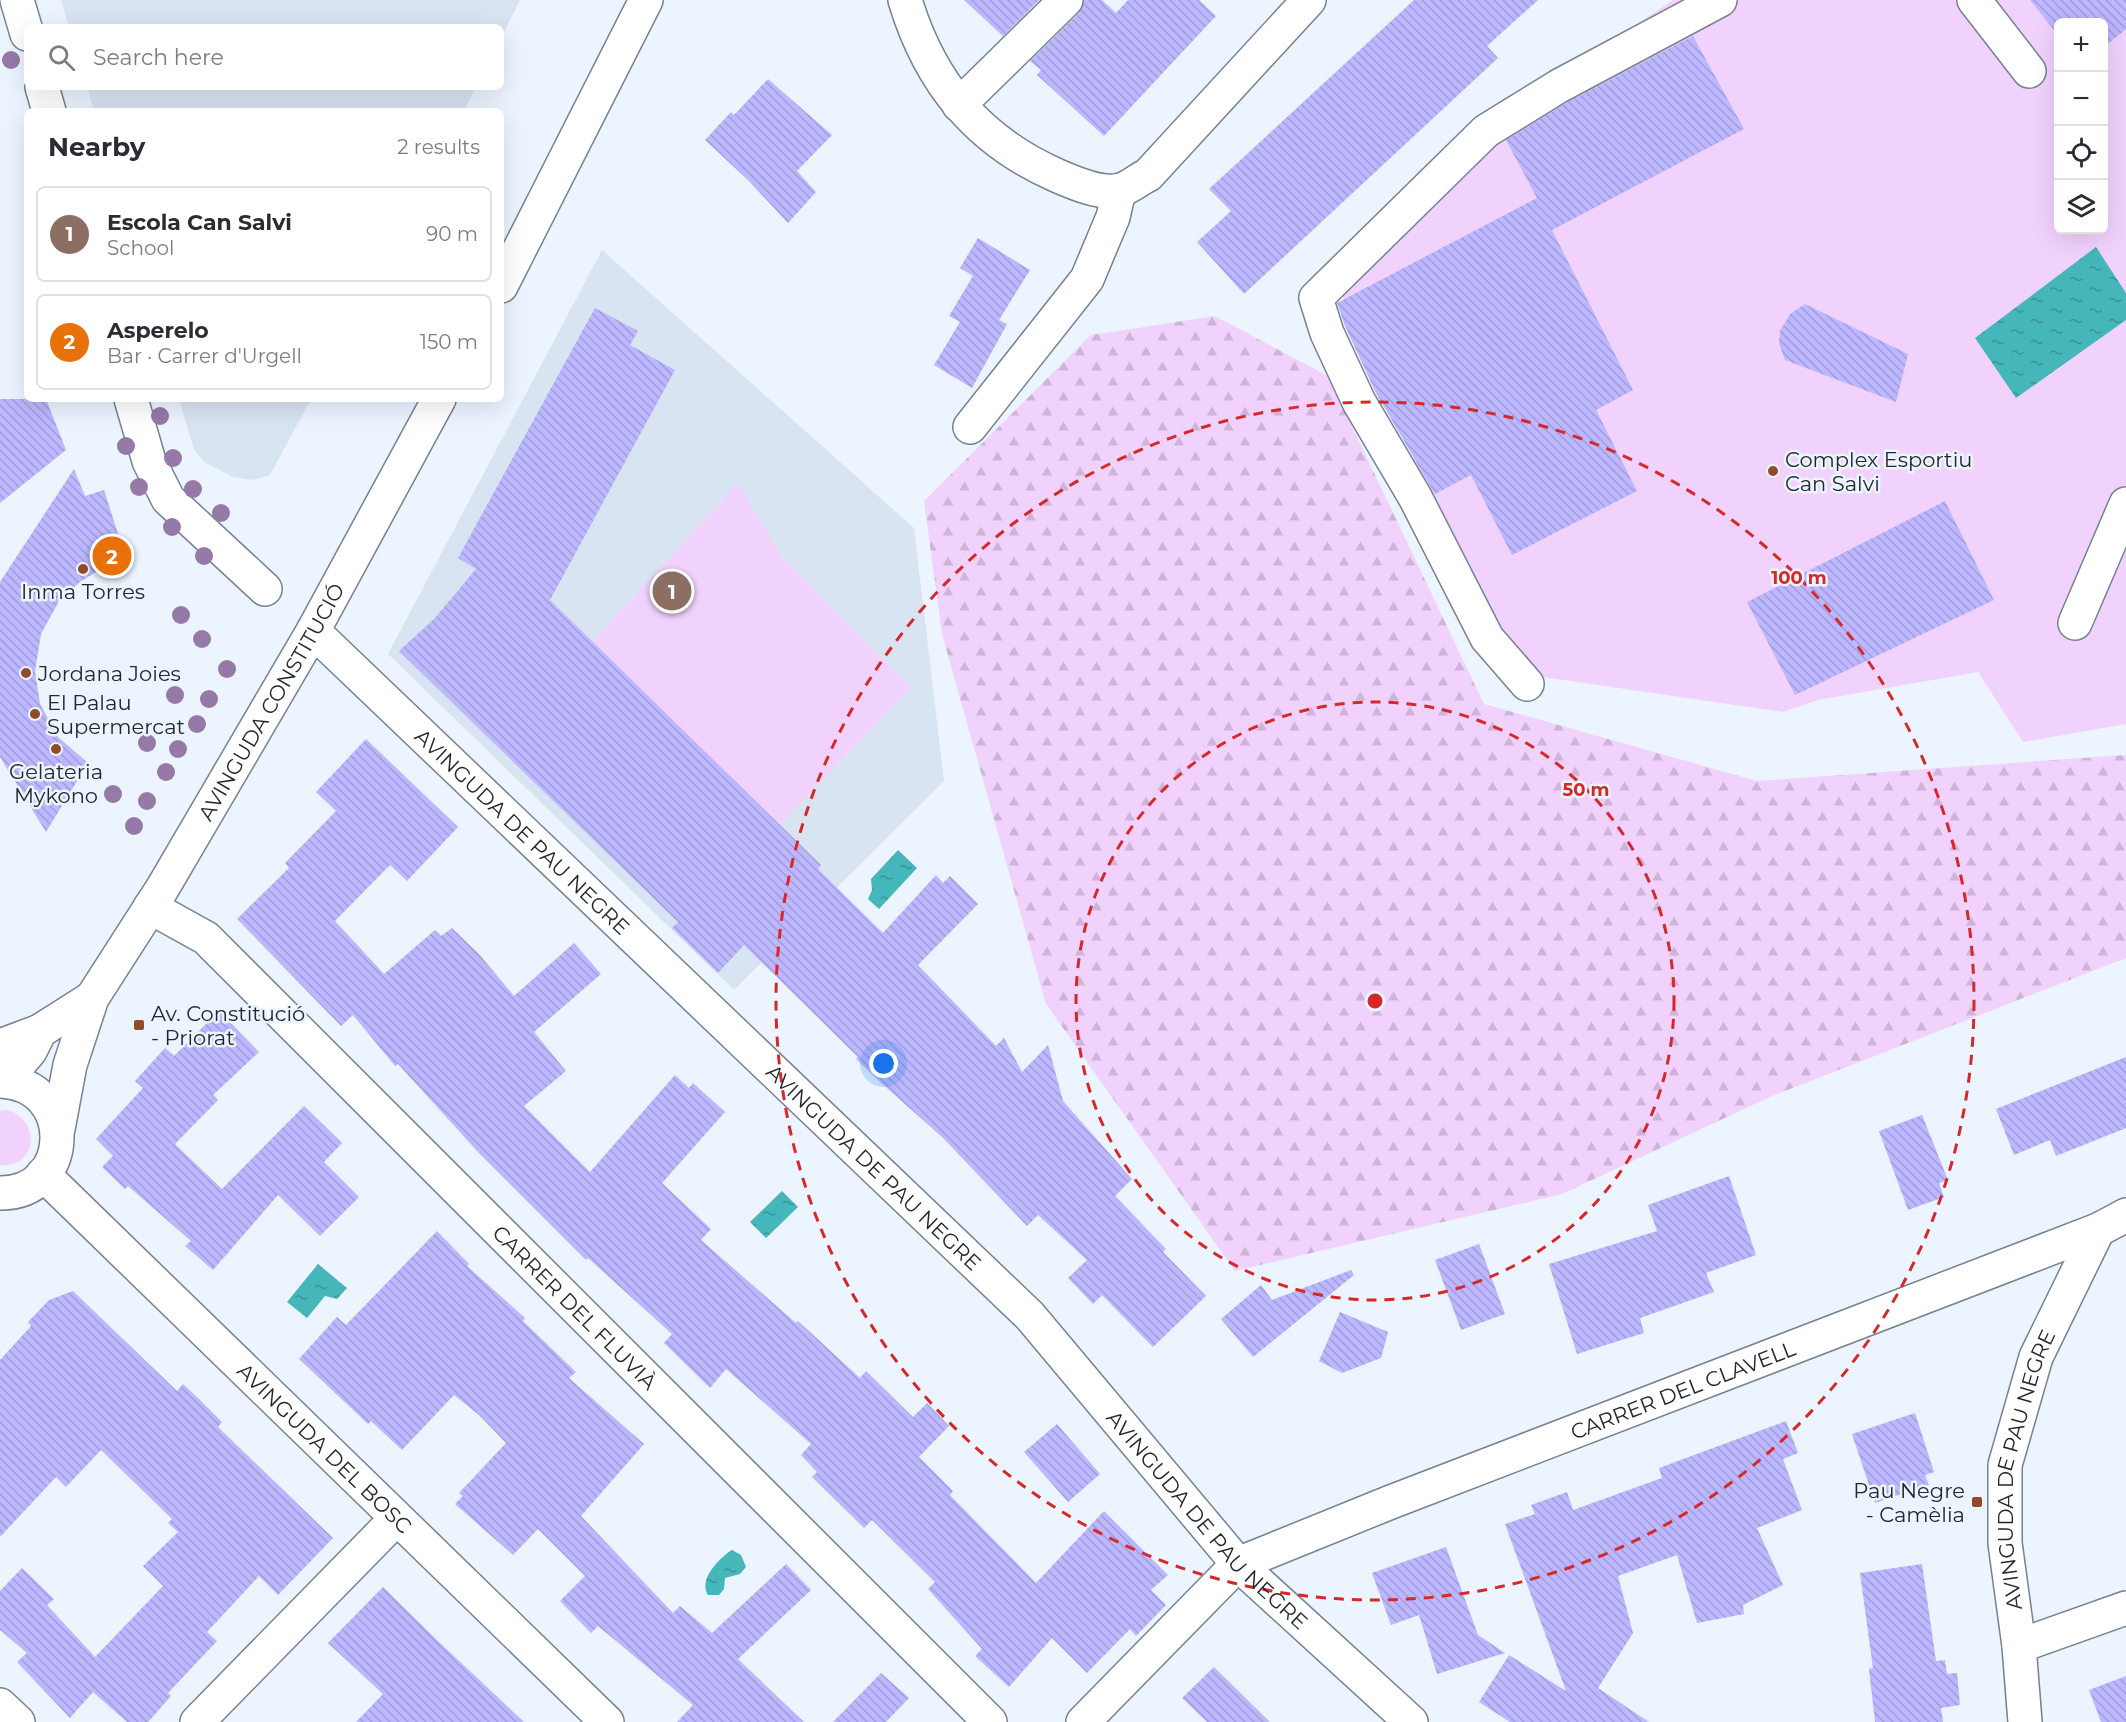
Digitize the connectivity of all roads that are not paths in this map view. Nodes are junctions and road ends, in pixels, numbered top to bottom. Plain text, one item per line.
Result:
1 (17, 0) edge
2 (646, 0) edge
3 (905, 0) edge
4 (1066, 0) edge
5 (1309, 0) edge
6 (1720, 0) edge
7 (1974, 0) edge
8 (24, 24) edge
9 (2029, 71) dead end
10 (43, 90) edge
11 (959, 105) junction
12 (48, 108) edge
13 (1119, 190) junction
14 (504, 280) edge
15 (132, 402) edge
16 (437, 402) edge
17 (970, 427) dead end
18 (2126, 504) edge
19 (265, 590) dead end
20 (2075, 623) dead end
21 (313, 632) junction
22 (1527, 684) dead end
23 (150, 907) junction
24 (92, 998) junction
25 (40, 1031) junction
26 (0, 1046) edge
27 (0, 1079) edge
28 (58, 1130) junction
29 (16, 1190) edge
30 (2112, 1222) edge
31 (396, 1519) junction
32 (1238, 1564) junction
33 (2126, 1608) edge
34 (2019, 1646) junction
35 (0, 1705) edge
36 (18, 1722) edge
37 (197, 1722) edge
38 (607, 1722) edge
39 (990, 1722) edge
40 (1083, 1722) edge
41 (1411, 1722) edge
42 (2025, 1722) edge

1 - 8 street
2 - 14 street
3 - 11 street
4 - 11 street
5 - 13 street
6 - 22 street
7 - 9 street
10 - 12 street
11 - 13 street
13 - 17 street
15 - 19 street
16 - 21 street, AVINGUDA CONSTITUCIÓ
18 - 20 street
21 - 23 street, AVINGUDA CONSTITUCIÓ
21 - 32 street, AVINGUDA DE PAU NEGRE
23 - 24 street, AVINGUDA CONSTITUCIÓ
23 - 39 street, CARRER DEL FLUVIÀ
24 - 25 street, AVINGUDA CONSTITUCIÓ
24 - 28 street, AVINGUDA CONSTITUCIÓ
25 - 26 street
25 - 27 street, AVINGUDA CONSTITUCIÓ
27 - 28 street
28 - 29 street, AVINGUDA CONSTITUCIÓ
29 - 31 street, AVINGUDA DEL BOSC
30 - 32 street, CARRER DEL CLAVELL
30 - 34 street, AVINGUDA DE PAU NEGRE
31 - 37 street
31 - 38 street, AVINGUDA DEL BOSC
32 - 40 street
32 - 41 street, AVINGUDA DE PAU NEGRE
33 - 34 street
34 - 42 street, AVINGUDA DE PAU NEGRE
35 - 36 street

